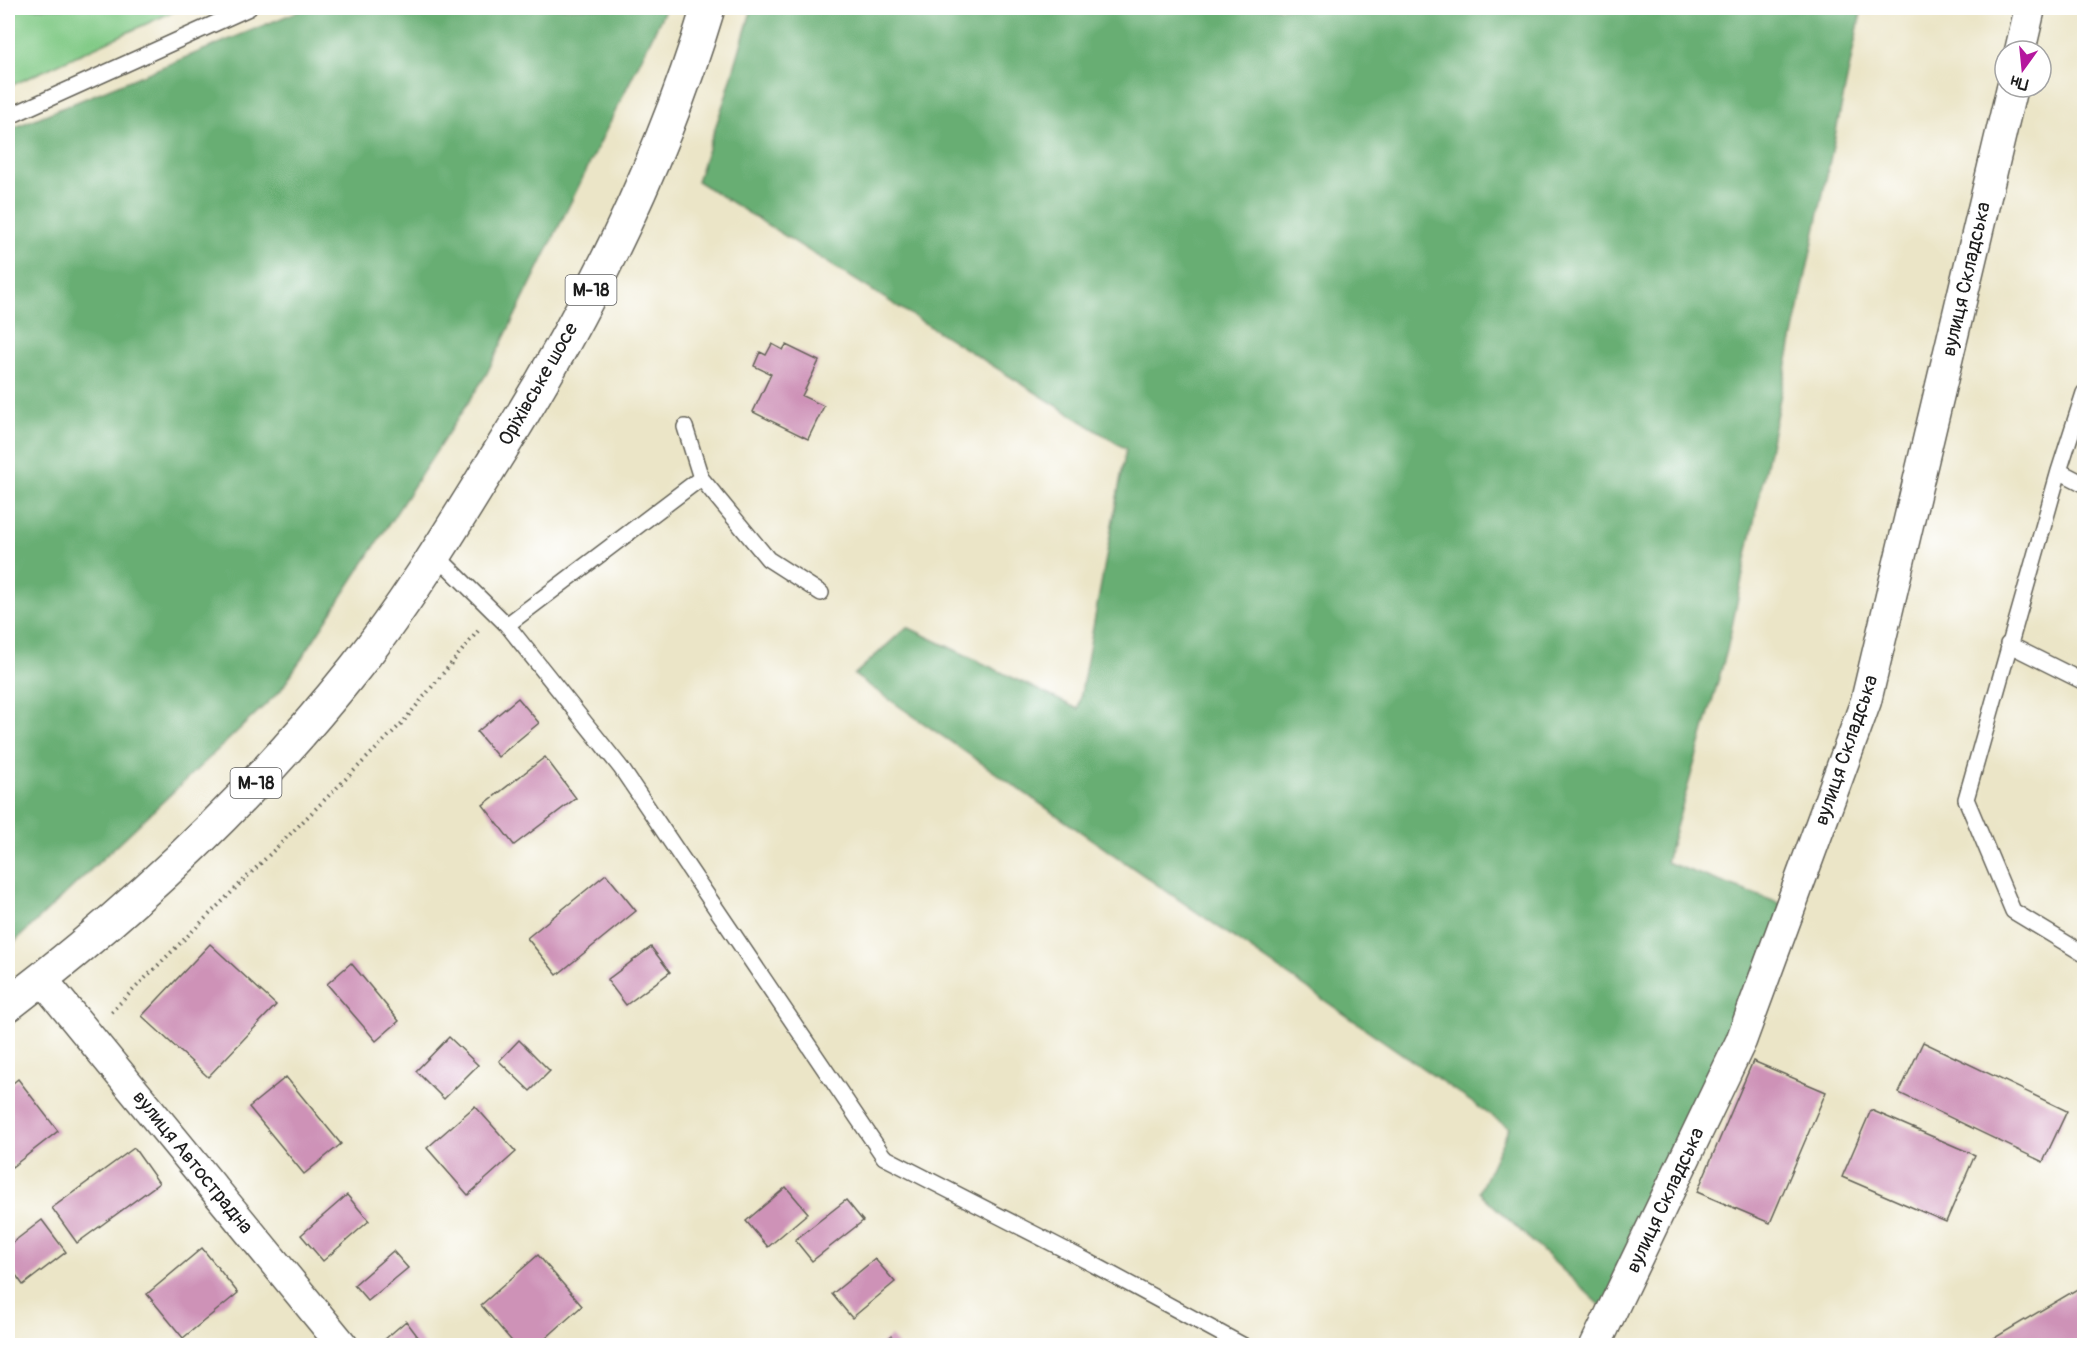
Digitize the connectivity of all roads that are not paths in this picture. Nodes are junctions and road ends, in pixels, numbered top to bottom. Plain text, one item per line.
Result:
1 (249, 8) edge
2 (708, 8) edge
3 (2030, 8) edge
4 (2023, 39) edge
5 (2009, 99) edge
6 (8, 117) edge
7 (2085, 393) edge
8 (685, 427) dead end
9 (2059, 471) junction
10 (701, 478) junction
11 (2085, 484) edge
12 (436, 555) junction
13 (821, 593) dead end
14 (507, 625) junction
15 (2008, 644) junction
16 (2085, 682) edge
17 (2085, 954) edge
18 (42, 979) junction
19 (8, 1005) edge
20 (344, 1346) edge
21 (1244, 1346) edge
22 (1595, 1346) edge

1 - 6 lane
2 - 12 highway, Оріхівське шосе / М-18
3 - 4 street
5 - 22 street, вулиця Складська
7 - 9 lane
8 - 10 lane
9 - 11 lane
9 - 15 lane
10 - 13 lane
10 - 14 lane
12 - 14 lane
12 - 18 highway, М-18
14 - 21 lane
15 - 16 lane
15 - 17 lane
18 - 19 highway, М-18
18 - 20 street, вулиця Автострадна

